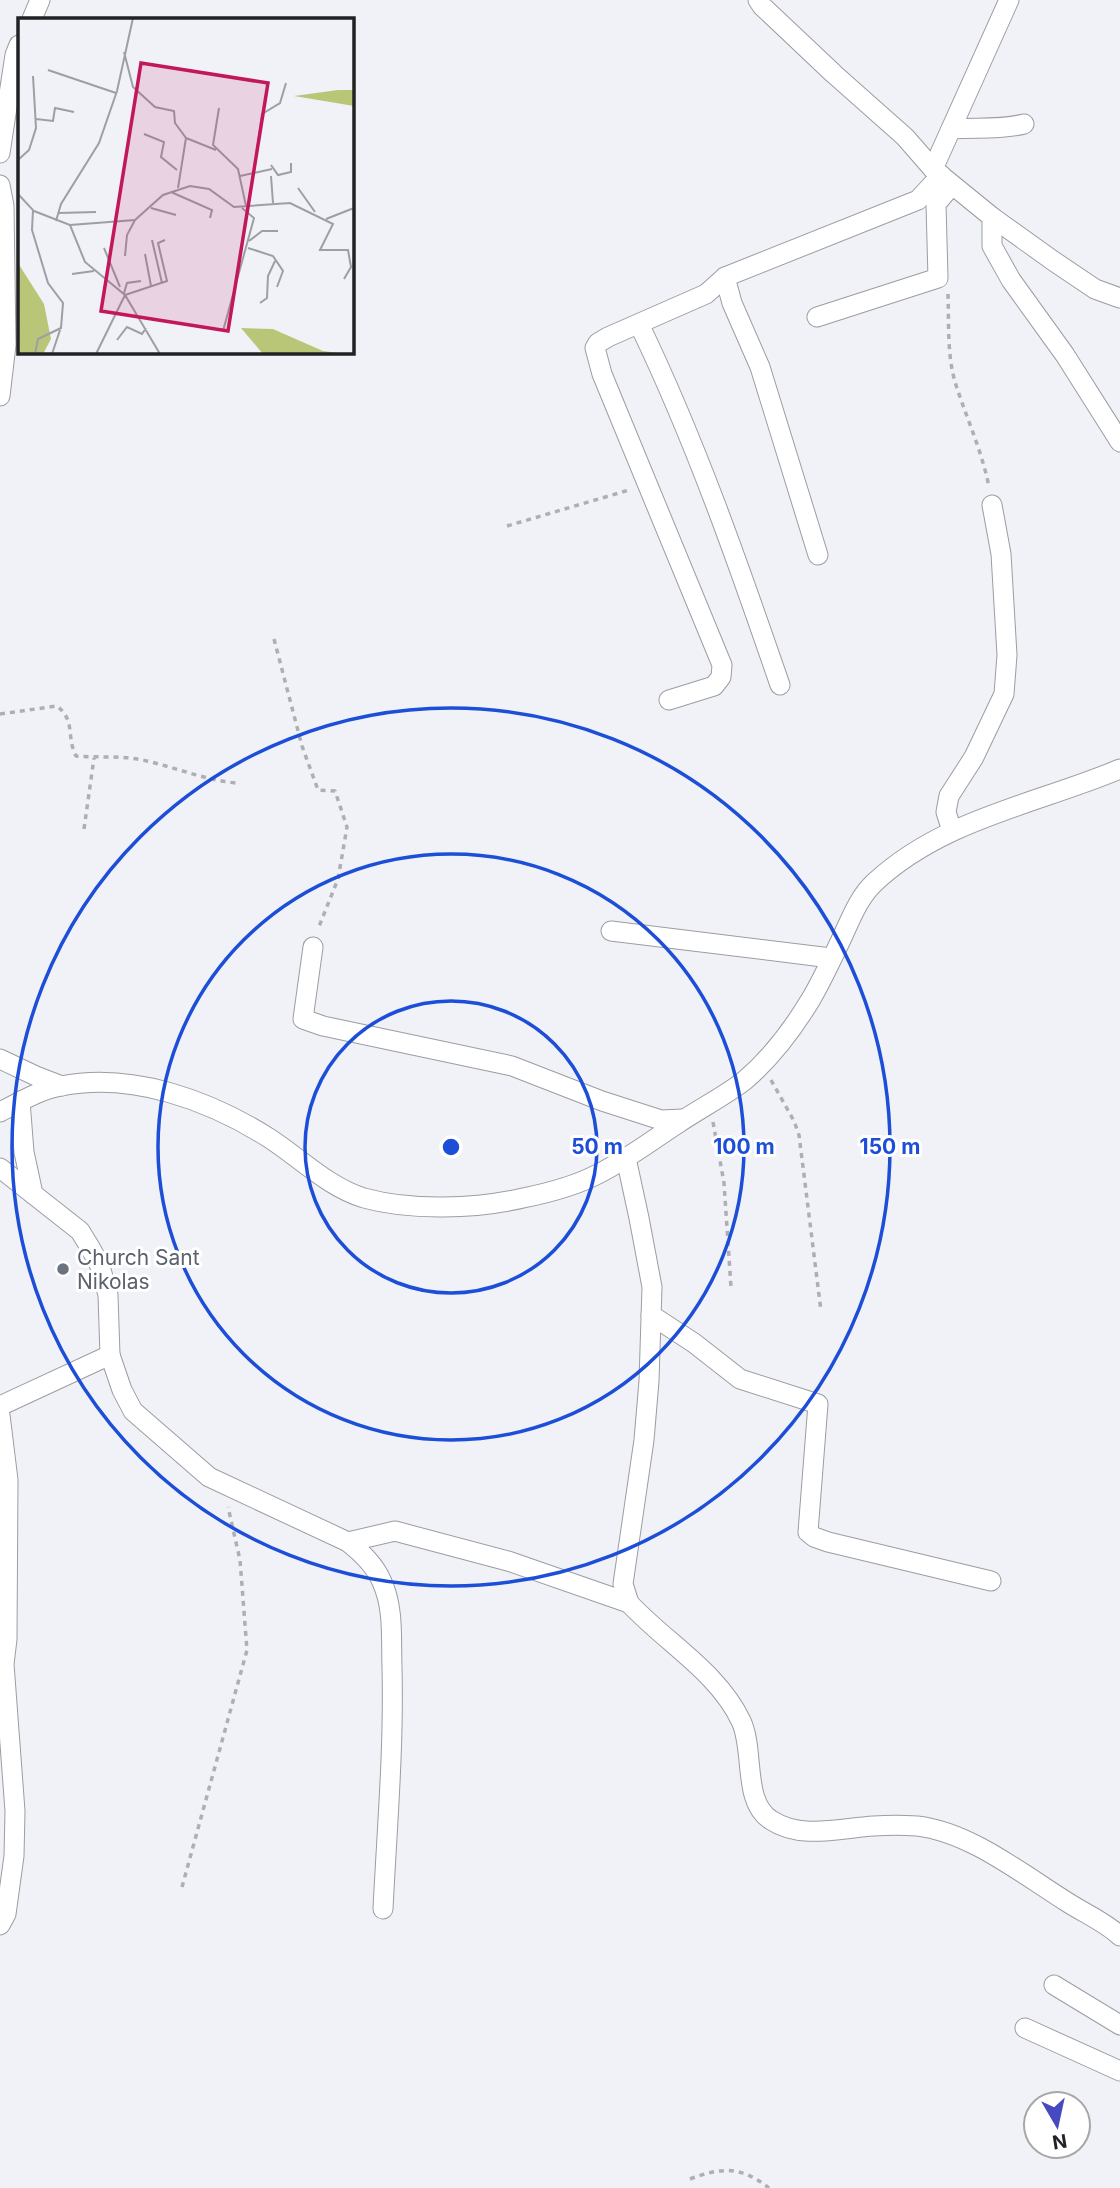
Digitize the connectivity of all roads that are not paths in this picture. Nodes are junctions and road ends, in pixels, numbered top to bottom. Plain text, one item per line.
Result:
1 (40, 0) edge
2 (758, 0) edge
3 (1009, 0) edge
4 (32, 18) edge
5 (18, 48) edge
6 (1024, 124) dead end
7 (951, 129) junction
8 (0, 153) edge
9 (942, 176) junction
10 (0, 186) edge
11 (992, 217) junction
12 (725, 277) junction
13 (1120, 298) edge
14 (817, 317) dead end
15 (639, 324) junction
16 (0, 396) edge
17 (1120, 442) edge
18 (992, 505) road end
19 (818, 555) dead end
20 (780, 685) dead end
21 (669, 700) dead end
22 (1120, 769) edge
23 (952, 831) junction
24 (611, 931) dead end
25 (313, 947) road end
26 (831, 958) junction
27 (0, 1059) edge
28 (62, 1086) junction
29 (20, 1101) junction
30 (0, 1112) edge
31 (685, 1119) junction
32 (626, 1158) junction
33 (0, 1168) edge
34 (33, 1194) junction
35 (651, 1315) junction
36 (110, 1355) junction
37 (0, 1406) edge
38 (0, 1415) edge
39 (348, 1542) junction
40 (991, 1581) dead end
41 (629, 1603) junction
42 (383, 1909) dead end
43 (0, 1925) edge
44 (1120, 1936) edge
45 (1054, 1985) dead end
46 (1120, 2025) edge
47 (1025, 2028) dead end
48 (1120, 2071) edge

1 - 4 street
2 - 9 street
3 - 7 street
5 - 8 street
6 - 7 street
7 - 9 street
9 - 11 street
9 - 12 street
9 - 14 street
10 - 16 street
11 - 13 street
11 - 17 street
12 - 15 street
12 - 19 street
15 - 20 street
15 - 21 street
18 - 23 street
22 - 23 street
23 - 26 street
24 - 26 street
25 - 31 street
26 - 31 street
27 - 28 street
28 - 29 street
28 - 32 street
29 - 30 street
29 - 34 street
31 - 32 street
32 - 35 street
33 - 34 street
34 - 36 street
35 - 40 street
35 - 41 street
36 - 37 street
36 - 39 street
38 - 43 street
39 - 41 street
39 - 42 street
41 - 44 street
45 - 46 street
47 - 48 street

